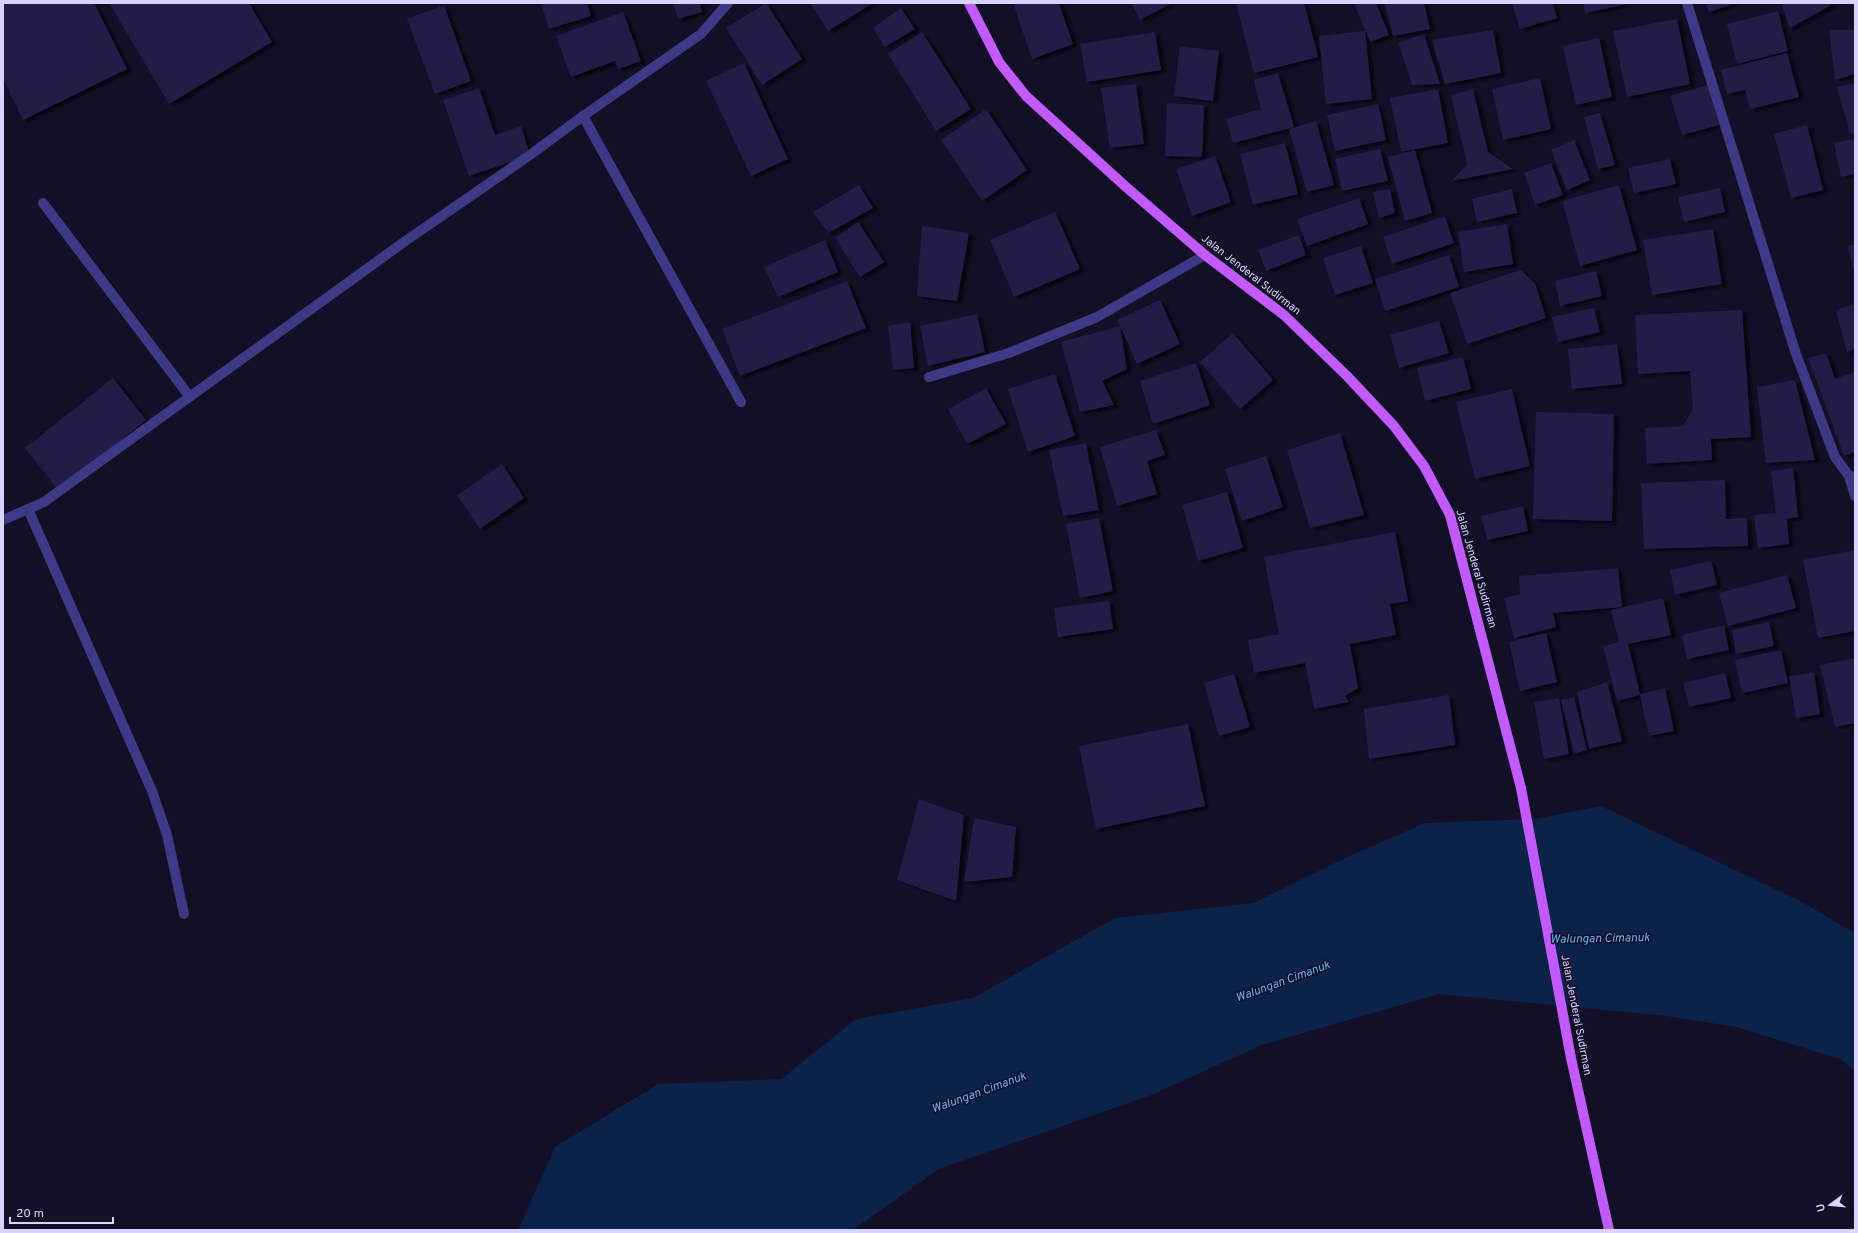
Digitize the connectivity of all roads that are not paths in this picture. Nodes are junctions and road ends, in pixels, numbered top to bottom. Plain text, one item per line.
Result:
1 (728, 3) edge
2 (969, 3) edge
3 (1687, 3) edge
4 (582, 116) junction
5 (43, 203) dead end
6 (1205, 255) junction
7 (929, 377) dead end
8 (190, 397) junction
9 (741, 402) dead end
10 (1852, 476) edge
11 (1855, 496) edge
12 (28, 509) junction
13 (3, 520) edge
14 (184, 914) dead end
15 (1609, 1230) edge

1 - 4 street
2 - 6 main road, Jalan Jenderal Sudirman
3 - 10 street
4 - 8 street
4 - 9 street
5 - 8 street
6 - 7 street
6 - 15 main road, Jalan Jenderal Sudirman
8 - 12 street
10 - 11 street
12 - 13 street
12 - 14 street

